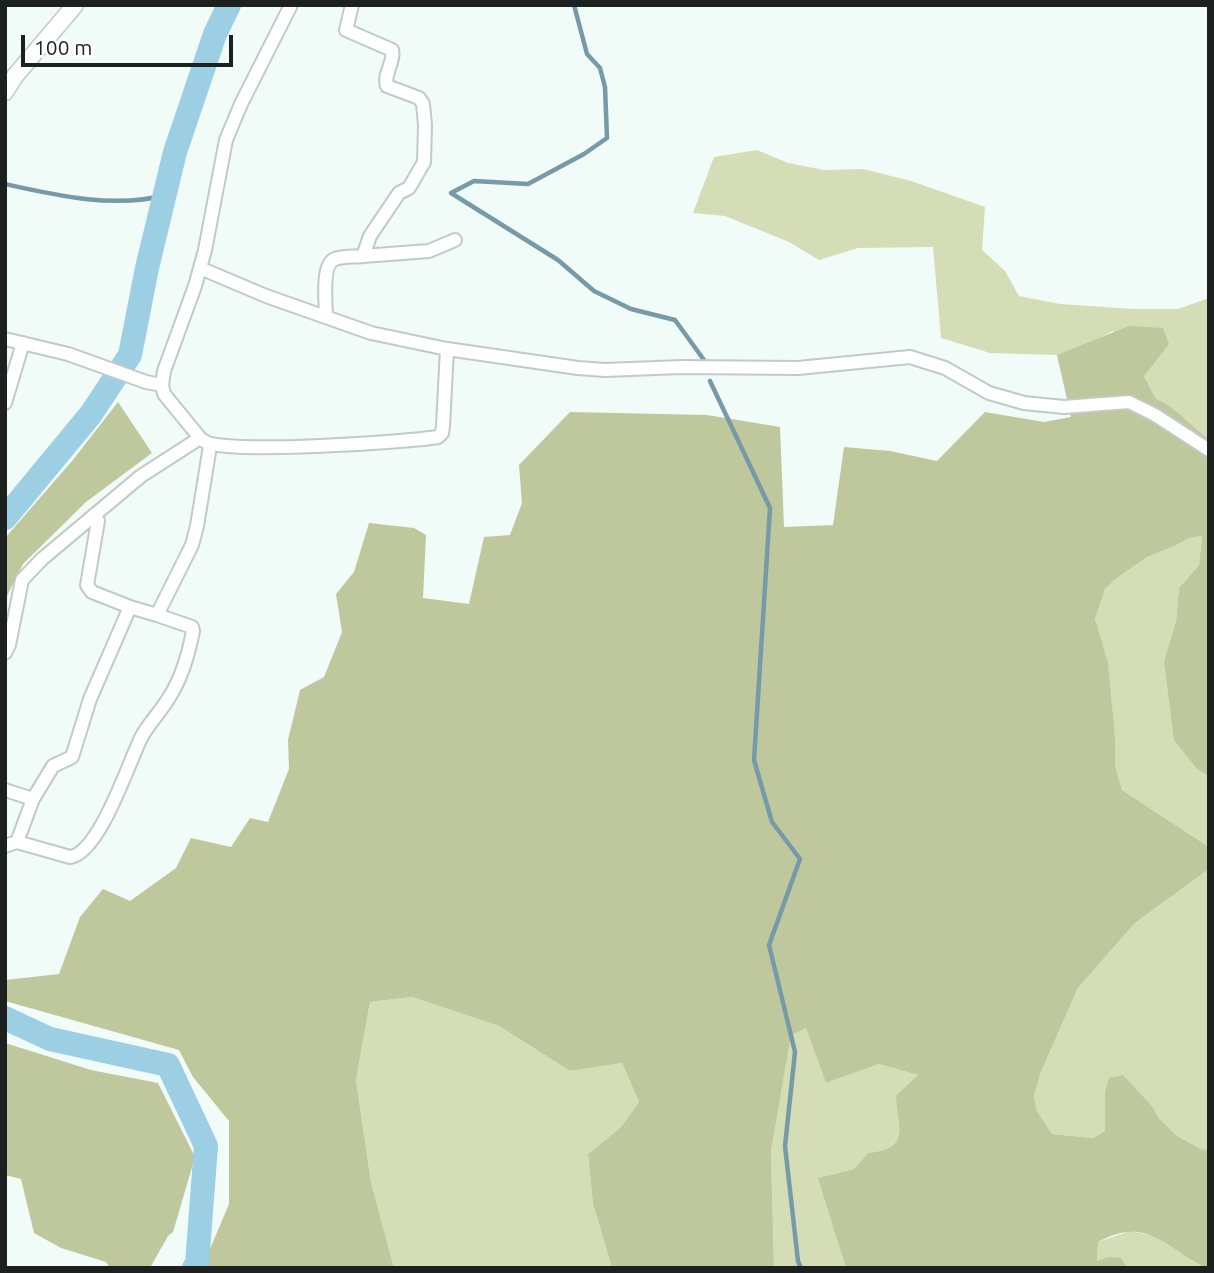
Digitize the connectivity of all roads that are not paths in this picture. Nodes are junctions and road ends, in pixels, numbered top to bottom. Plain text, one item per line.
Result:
1 (75, 5) edge
2 (291, 5) edge
3 (352, 5) edge
4 (5, 92) edge
5 (455, 240) dead end
6 (363, 256) junction
7 (200, 268) junction
8 (326, 317) junction
9 (5, 339) edge
10 (23, 343) junction
11 (447, 349) junction
12 (163, 385) junction
13 (5, 403) edge
14 (205, 442) junction
15 (1209, 450) edge
16 (94, 515) junction
17 (130, 607) junction
18 (157, 615) junction
19 (5, 653) edge
20 (5, 790) edge
21 (33, 800) junction
22 (11, 844) edge

1 - 4 street
2 - 7 street
3 - 6 street
5 - 6 street
6 - 8 street
7 - 8 street
7 - 12 street
8 - 11 street
9 - 10 street
10 - 12 street
10 - 13 street
11 - 14 street
11 - 15 street
12 - 14 street
14 - 16 street
14 - 18 street
16 - 17 street
16 - 19 street
17 - 18 street
17 - 21 street
18 - 22 street
20 - 21 street
21 - 22 street

